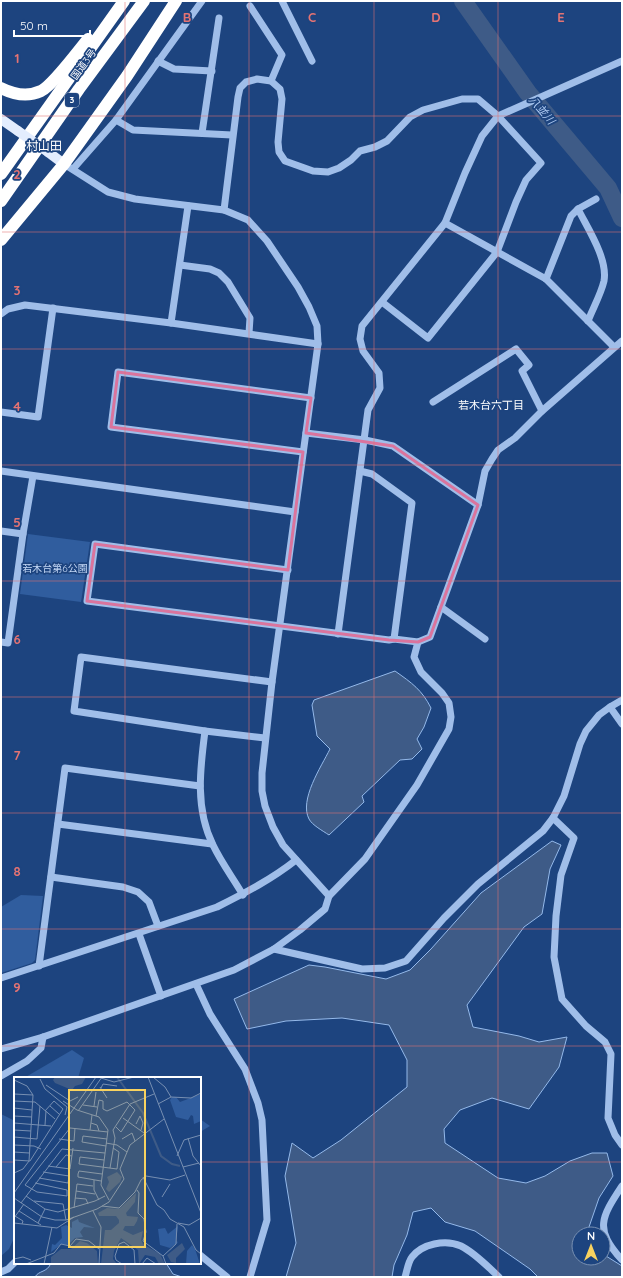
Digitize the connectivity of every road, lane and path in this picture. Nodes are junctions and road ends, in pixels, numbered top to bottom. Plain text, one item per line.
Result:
1 (124, 1) edge
2 (144, 1) edge
3 (176, 1) edge
4 (202, 1) edge
5 (282, 1) edge
6 (250, 6) dead end
7 (112, 17) junction
8 (219, 18) dead end
9 (158, 61) junction
10 (622, 61) edge
11 (312, 62) dead end
12 (212, 71) junction
13 (271, 81) junction
14 (1, 88) edge
15 (498, 116) junction
16 (1, 119) edge
17 (116, 120) junction
18 (202, 133) junction
19 (232, 135) junction
20 (69, 166) junction
21 (1, 174) edge
22 (596, 199) dead end
23 (1, 201) edge
24 (188, 206) junction
25 (578, 209) junction
26 (224, 210) junction
27 (445, 223) junction
28 (1, 240) edge
29 (498, 252) junction
30 (180, 265) junction
31 (546, 279) junction
32 (382, 302) junction
33 (53, 308) junction
34 (1, 314) edge
35 (588, 321) junction
36 (171, 323) junction
37 (248, 333) junction
38 (622, 341) edge
39 (318, 344) junction
40 (614, 347) junction
41 (311, 398) junction
42 (433, 402) dead end
43 (542, 411) junction
44 (1, 412) edge
45 (306, 433) junction
46 (365, 440) junction
47 (303, 452) junction
48 (1, 471) edge
49 (360, 471) junction
50 (33, 476) junction
51 (478, 505) junction
52 (296, 512) junction
53 (1, 531) edge
54 (23, 534) junction
55 (288, 570) junction
56 (441, 607) junction
57 (280, 626) junction
58 (338, 634) junction
59 (394, 639) junction
60 (485, 639) dead end
61 (1, 642) edge
62 (418, 642) junction
63 (272, 682) junction
64 (622, 700) edge
65 (610, 707) junction
66 (622, 724) edge
67 (205, 731) junction
68 (265, 738) junction
69 (200, 786) junction
70 (553, 818) junction
71 (58, 824) junction
72 (212, 844) junction
73 (296, 860) junction
74 (51, 877) junction
75 (243, 894) junction
76 (329, 896) junction
77 (158, 926) junction
78 (139, 934) junction
79 (274, 949) junction
80 (39, 966) junction
81 (1, 978) edge
82 (196, 984) junction
83 (161, 996) junction
84 (42, 1037) junction
85 (1, 1049) edge
86 (1, 1076) edge
87 (622, 1145) edge
88 (622, 1186) edge
89 (201, 1256) edge
90 (622, 1260) edge
91 (14, 1263) edge
92 (1, 1272) edge
93 (228, 1277) edge
94 (250, 1277) edge
95 (405, 1277) edge
96 (499, 1277) edge

1 - 7 highway, 国道3号 / 3
2 - 23 highway, 国道3号 / 3
3 - 20 highway
4 - 9 street
5 - 11 street
6 - 13 street
7 - 14 highway
7 - 21 highway, 国道3号 / 3
8 - 12 street
9 - 12 street
9 - 17 street
10 - 15 street
12 - 18 street
13 - 15 street
13 - 19 street
15 - 27 street
15 - 29 street
16 - 20 main road, bridge
17 - 18 street
17 - 20 street
18 - 19 street
19 - 26 street
20 - 24 street
20 - 28 highway
22 - 25 street
24 - 26 street
24 - 30 street
25 - 31 street
25 - 35 street
26 - 39 street
27 - 29 street
27 - 32 street
29 - 31 street
29 - 32 street
30 - 36 street
30 - 37 street
31 - 35 street
32 - 46 street
33 - 34 street
33 - 36 street
33 - 44 street
35 - 40 street
36 - 37 street
37 - 39 street
38 - 40 street
39 - 41 street
40 - 43 street
41 - 45 street
41 - 47 street
42 - 43 street
43 - 51 street
45 - 46 street
45 - 47 street
46 - 49 street
46 - 51 street
47 - 52 street
48 - 50 street
49 - 58 street
49 - 59 street
50 - 52 street
50 - 54 street
51 - 56 street
52 - 55 street
53 - 54 street
54 - 61 street
55 - 57 street
55 - 57 street
56 - 60 street
56 - 62 street
57 - 58 street
57 - 63 street
58 - 59 street
59 - 62 street
62 - 76 street
63 - 67 street
63 - 68 street
64 - 65 street
65 - 66 street
65 - 70 street
67 - 68 street
67 - 69 street
68 - 73 street
69 - 71 street
69 - 72 street
70 - 79 street
70 - 87 street
71 - 72 street
71 - 74 street
72 - 75 street
73 - 75 street
73 - 76 street
74 - 77 street
74 - 80 street
75 - 77 street
76 - 79 street
77 - 78 street
78 - 80 street
78 - 83 street
79 - 82 street
80 - 81 street
82 - 83 street
82 - 94 street
83 - 84 street
84 - 85 street
84 - 86 street
88 - 90 street
89 - 93 street
91 - 92 street
95 - 96 street

